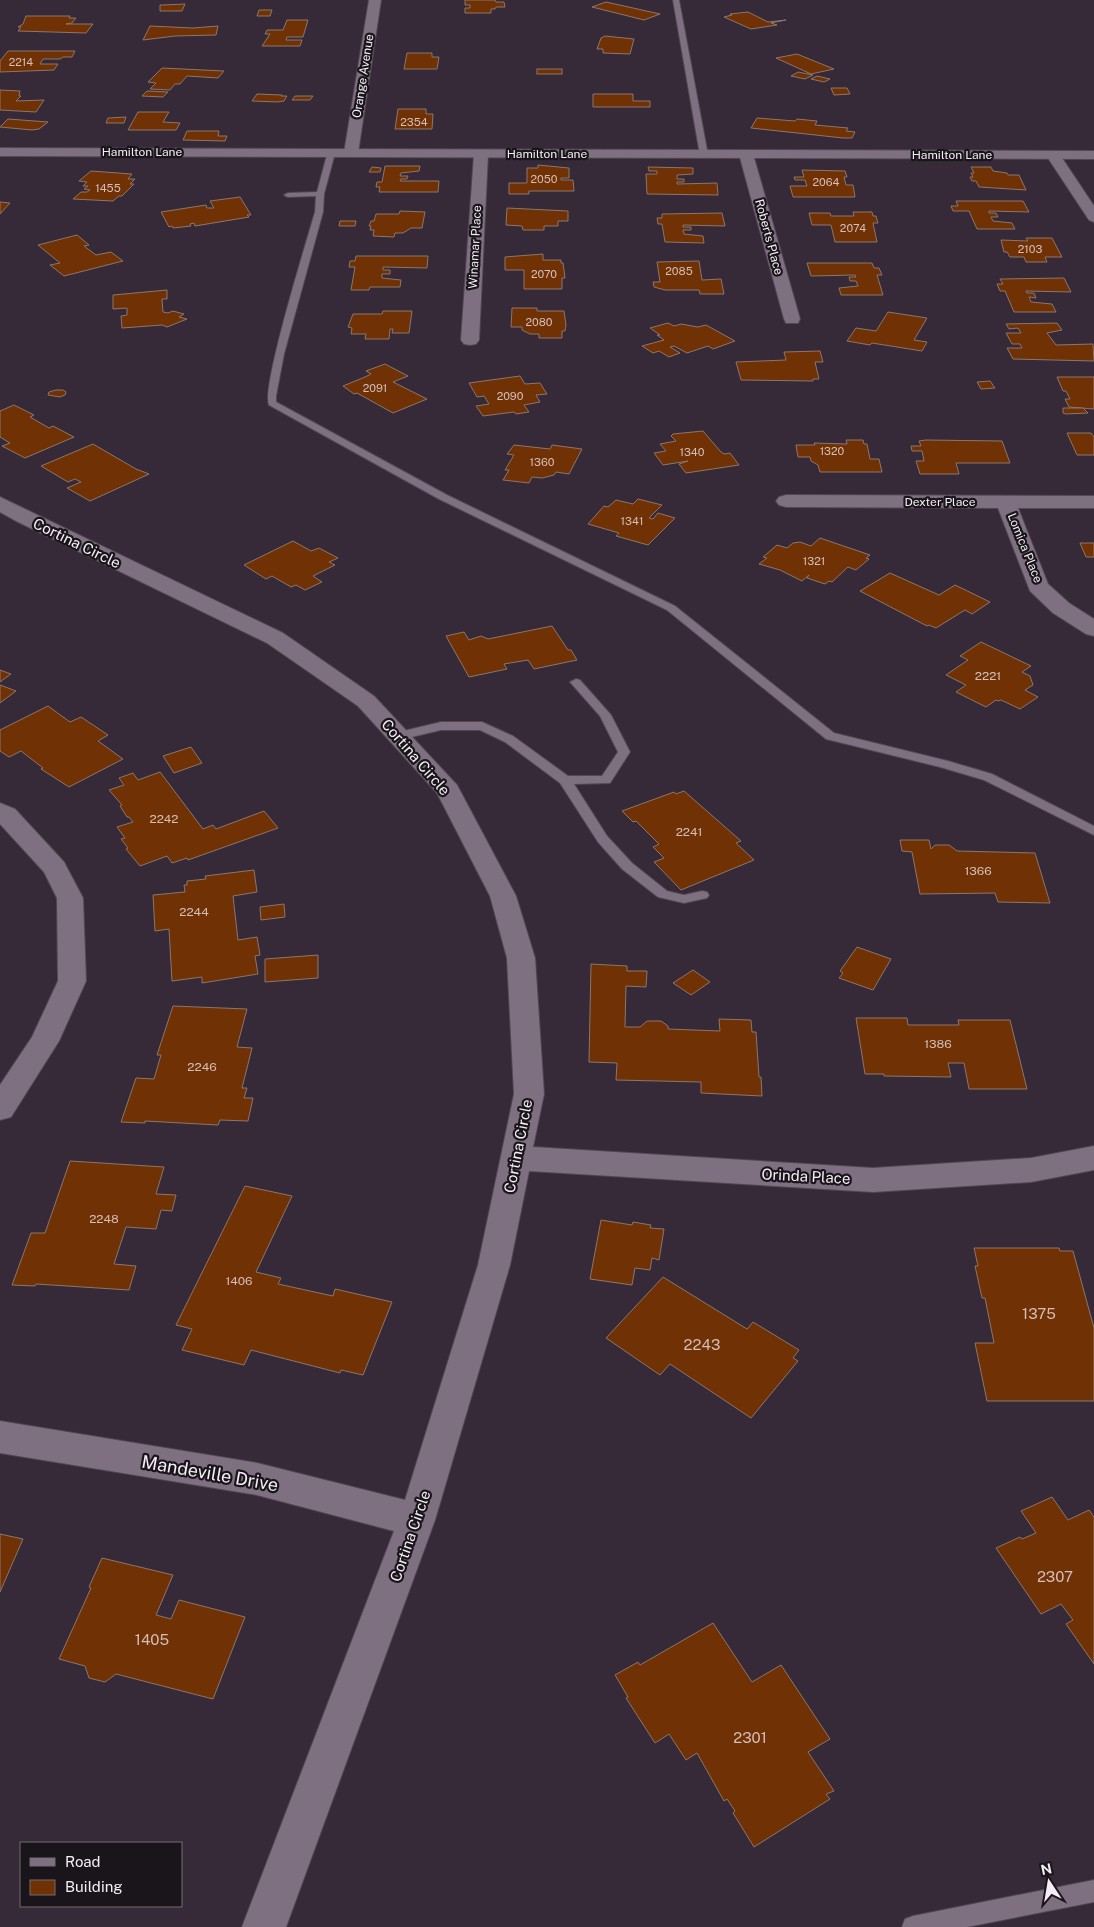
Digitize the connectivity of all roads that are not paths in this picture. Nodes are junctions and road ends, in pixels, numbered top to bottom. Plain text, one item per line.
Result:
1 (375, 0) edge
2 (676, 0) edge
3 (0, 152) edge
4 (331, 153) junction
5 (351, 153) junction
6 (480, 154) junction
7 (704, 154) junction
8 (746, 154) junction
9 (1094, 154) edge
10 (1053, 155) junction
11 (320, 194) junction
12 (288, 195) dead end
13 (1094, 217) edge
14 (792, 319) dead end
15 (470, 340) dead end
16 (786, 501) dead end
17 (1006, 502) junction
18 (1094, 502) edge
19 (0, 503) edge
20 (1094, 628) edge
21 (576, 682) dead end
22 (399, 736) junction
23 (565, 780) junction
24 (0, 812) edge
25 (1094, 831) edge
26 (702, 895) dead end
27 (0, 1109) edge
28 (516, 1158) junction
29 (1094, 1158) edge
30 (0, 1437) edge
31 (417, 1520) junction
32 (1094, 1891) edge
33 (264, 1927) edge
34 (913, 1927) edge

1 - 5 street, Orange Avenue
2 - 7 lane
3 - 4 street, Hamilton Lane
4 - 5 street, Hamilton Lane
4 - 11 lane
5 - 6 street, Hamilton Lane
6 - 7 street, Hamilton Lane
6 - 15 street, Winamar Place
7 - 8 street, Hamilton Lane
8 - 10 street, Hamilton Lane
8 - 14 street, Roberts Place
9 - 10 street, Hamilton Lane
10 - 13 street
11 - 12 lane
11 - 25 lane
16 - 17 street, Dexter Place
17 - 18 street, Dexter Place
17 - 20 street, Lomica Place
19 - 22 street, Cortina Circle
21 - 23 lane
22 - 23 lane
22 - 28 street, Cortina Circle
23 - 26 lane
24 - 27 street
28 - 29 street, Orinda Place
28 - 31 street, Cortina Circle
30 - 31 street, Mandeville Drive
31 - 33 street, Cortina Circle
32 - 34 lane

